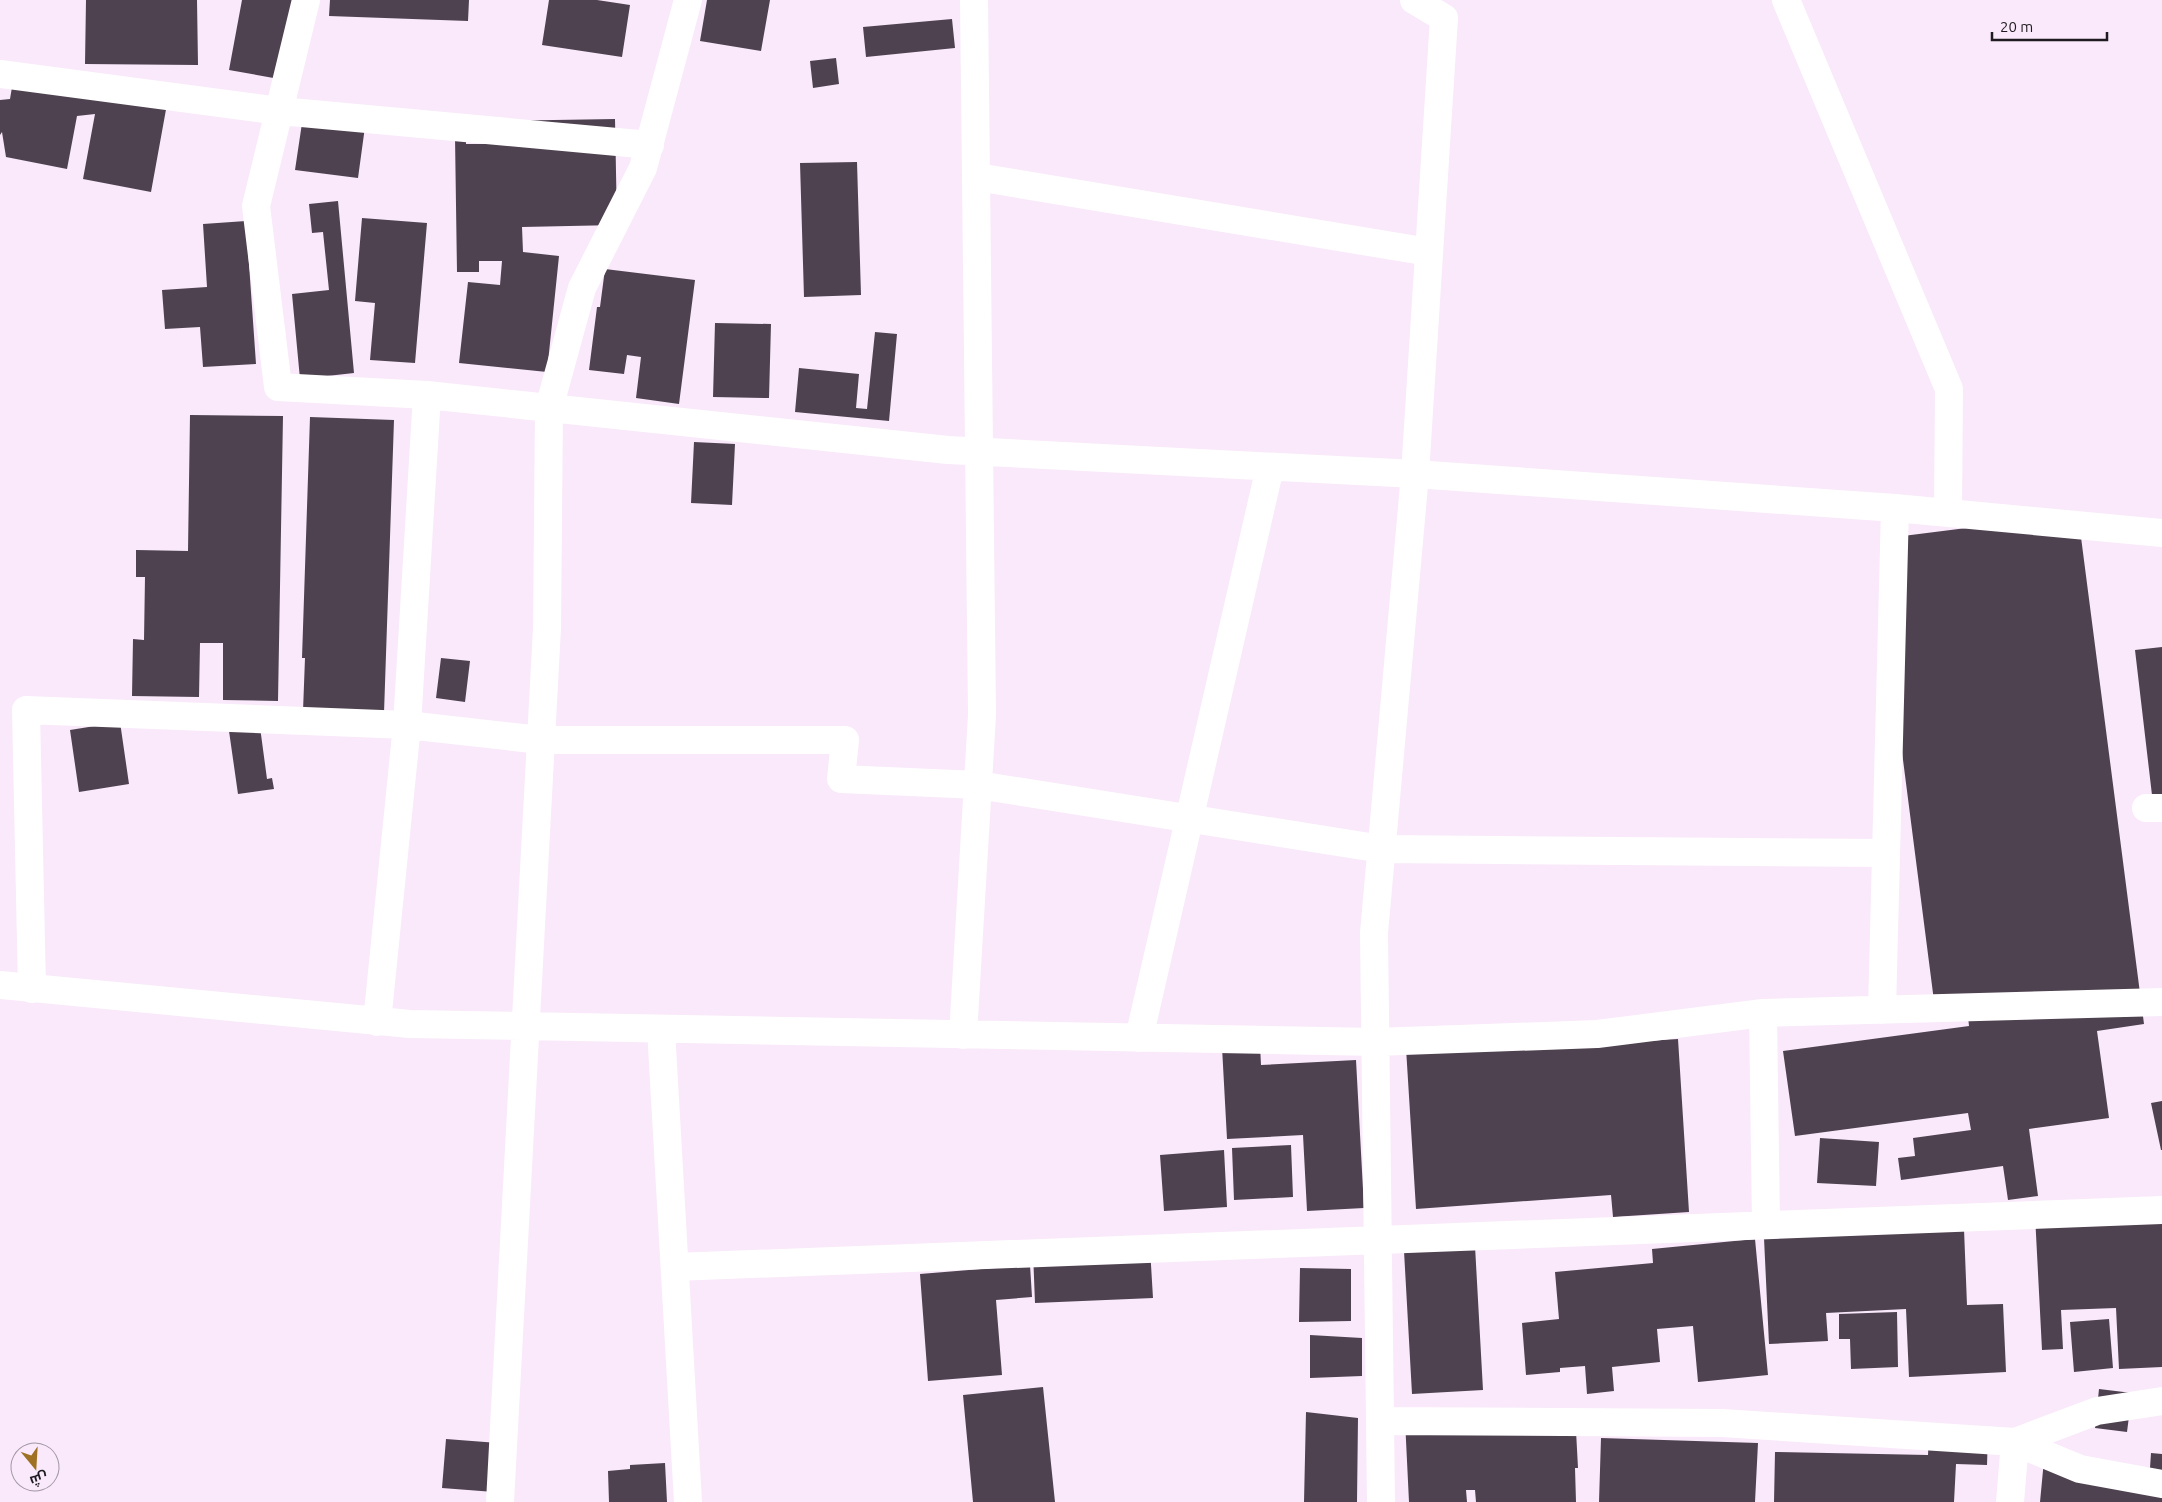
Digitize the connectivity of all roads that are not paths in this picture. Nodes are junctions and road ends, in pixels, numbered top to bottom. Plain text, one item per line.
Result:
1 (306, 0) edge
2 (688, 0) edge
3 (974, 0) edge
4 (1414, 0) edge
5 (1786, 0) edge
6 (0, 74) edge
7 (280, 111) junction
8 (650, 145) junction
9 (977, 177) junction
10 (1429, 252) junction
11 (427, 395) junction
12 (549, 408) junction
13 (980, 452) junction
14 (1270, 467) junction
15 (1415, 474) junction
16 (1895, 508) junction
17 (1948, 513) junction
18 (2162, 533) edge
19 (407, 725) junction
20 (541, 740) junction
21 (978, 785) junction
22 (1190, 818) junction
23 (1382, 849) junction
24 (1886, 853) junction
25 (0, 985) edge
26 (32, 989) junction
27 (2162, 1002) edge
28 (1882, 1010) junction
29 (1763, 1013) junction
30 (378, 1022) junction
31 (526, 1026) junction
32 (661, 1029) junction
33 (963, 1035) junction
34 (1139, 1038) junction
35 (1376, 1042) junction
36 (2162, 1210) edge
37 (1766, 1225) junction
38 (1378, 1240) junction
39 (675, 1267) junction
40 (2162, 1401) edge
41 (1380, 1421) junction
42 (2015, 1442) junction
43 (2162, 1484) edge
44 (500, 1502) edge
45 (688, 1502) edge
46 (1381, 1502) edge
47 (2010, 1502) edge

1 - 7 street
2 - 8 street
3 - 9 street
4 - 10 street
5 - 17 street
6 - 7 street
7 - 8 street
7 - 11 street
8 - 12 street
9 - 10 street
9 - 13 street
10 - 15 street
11 - 12 street
11 - 19 street
12 - 13 street
12 - 20 street
13 - 14 street
13 - 21 street
14 - 15 street
14 - 22 street
15 - 16 street
15 - 23 street
16 - 17 street
16 - 24 street
17 - 18 street
19 - 20 street
19 - 26 street
19 - 30 street
20 - 21 street
20 - 31 street
21 - 22 street
21 - 33 street
22 - 23 street
22 - 34 street
23 - 24 street
23 - 35 street
24 - 28 street
25 - 26 street
26 - 30 street
27 - 28 street
28 - 29 street
29 - 35 street
29 - 37 street
30 - 31 street
31 - 32 street
31 - 44 street
32 - 33 street
32 - 39 street
33 - 34 street
34 - 35 street
35 - 38 street
36 - 37 street
37 - 38 street
38 - 39 street
38 - 41 street
39 - 45 street
40 - 42 street
41 - 42 street
41 - 46 street
42 - 43 street
42 - 47 street

